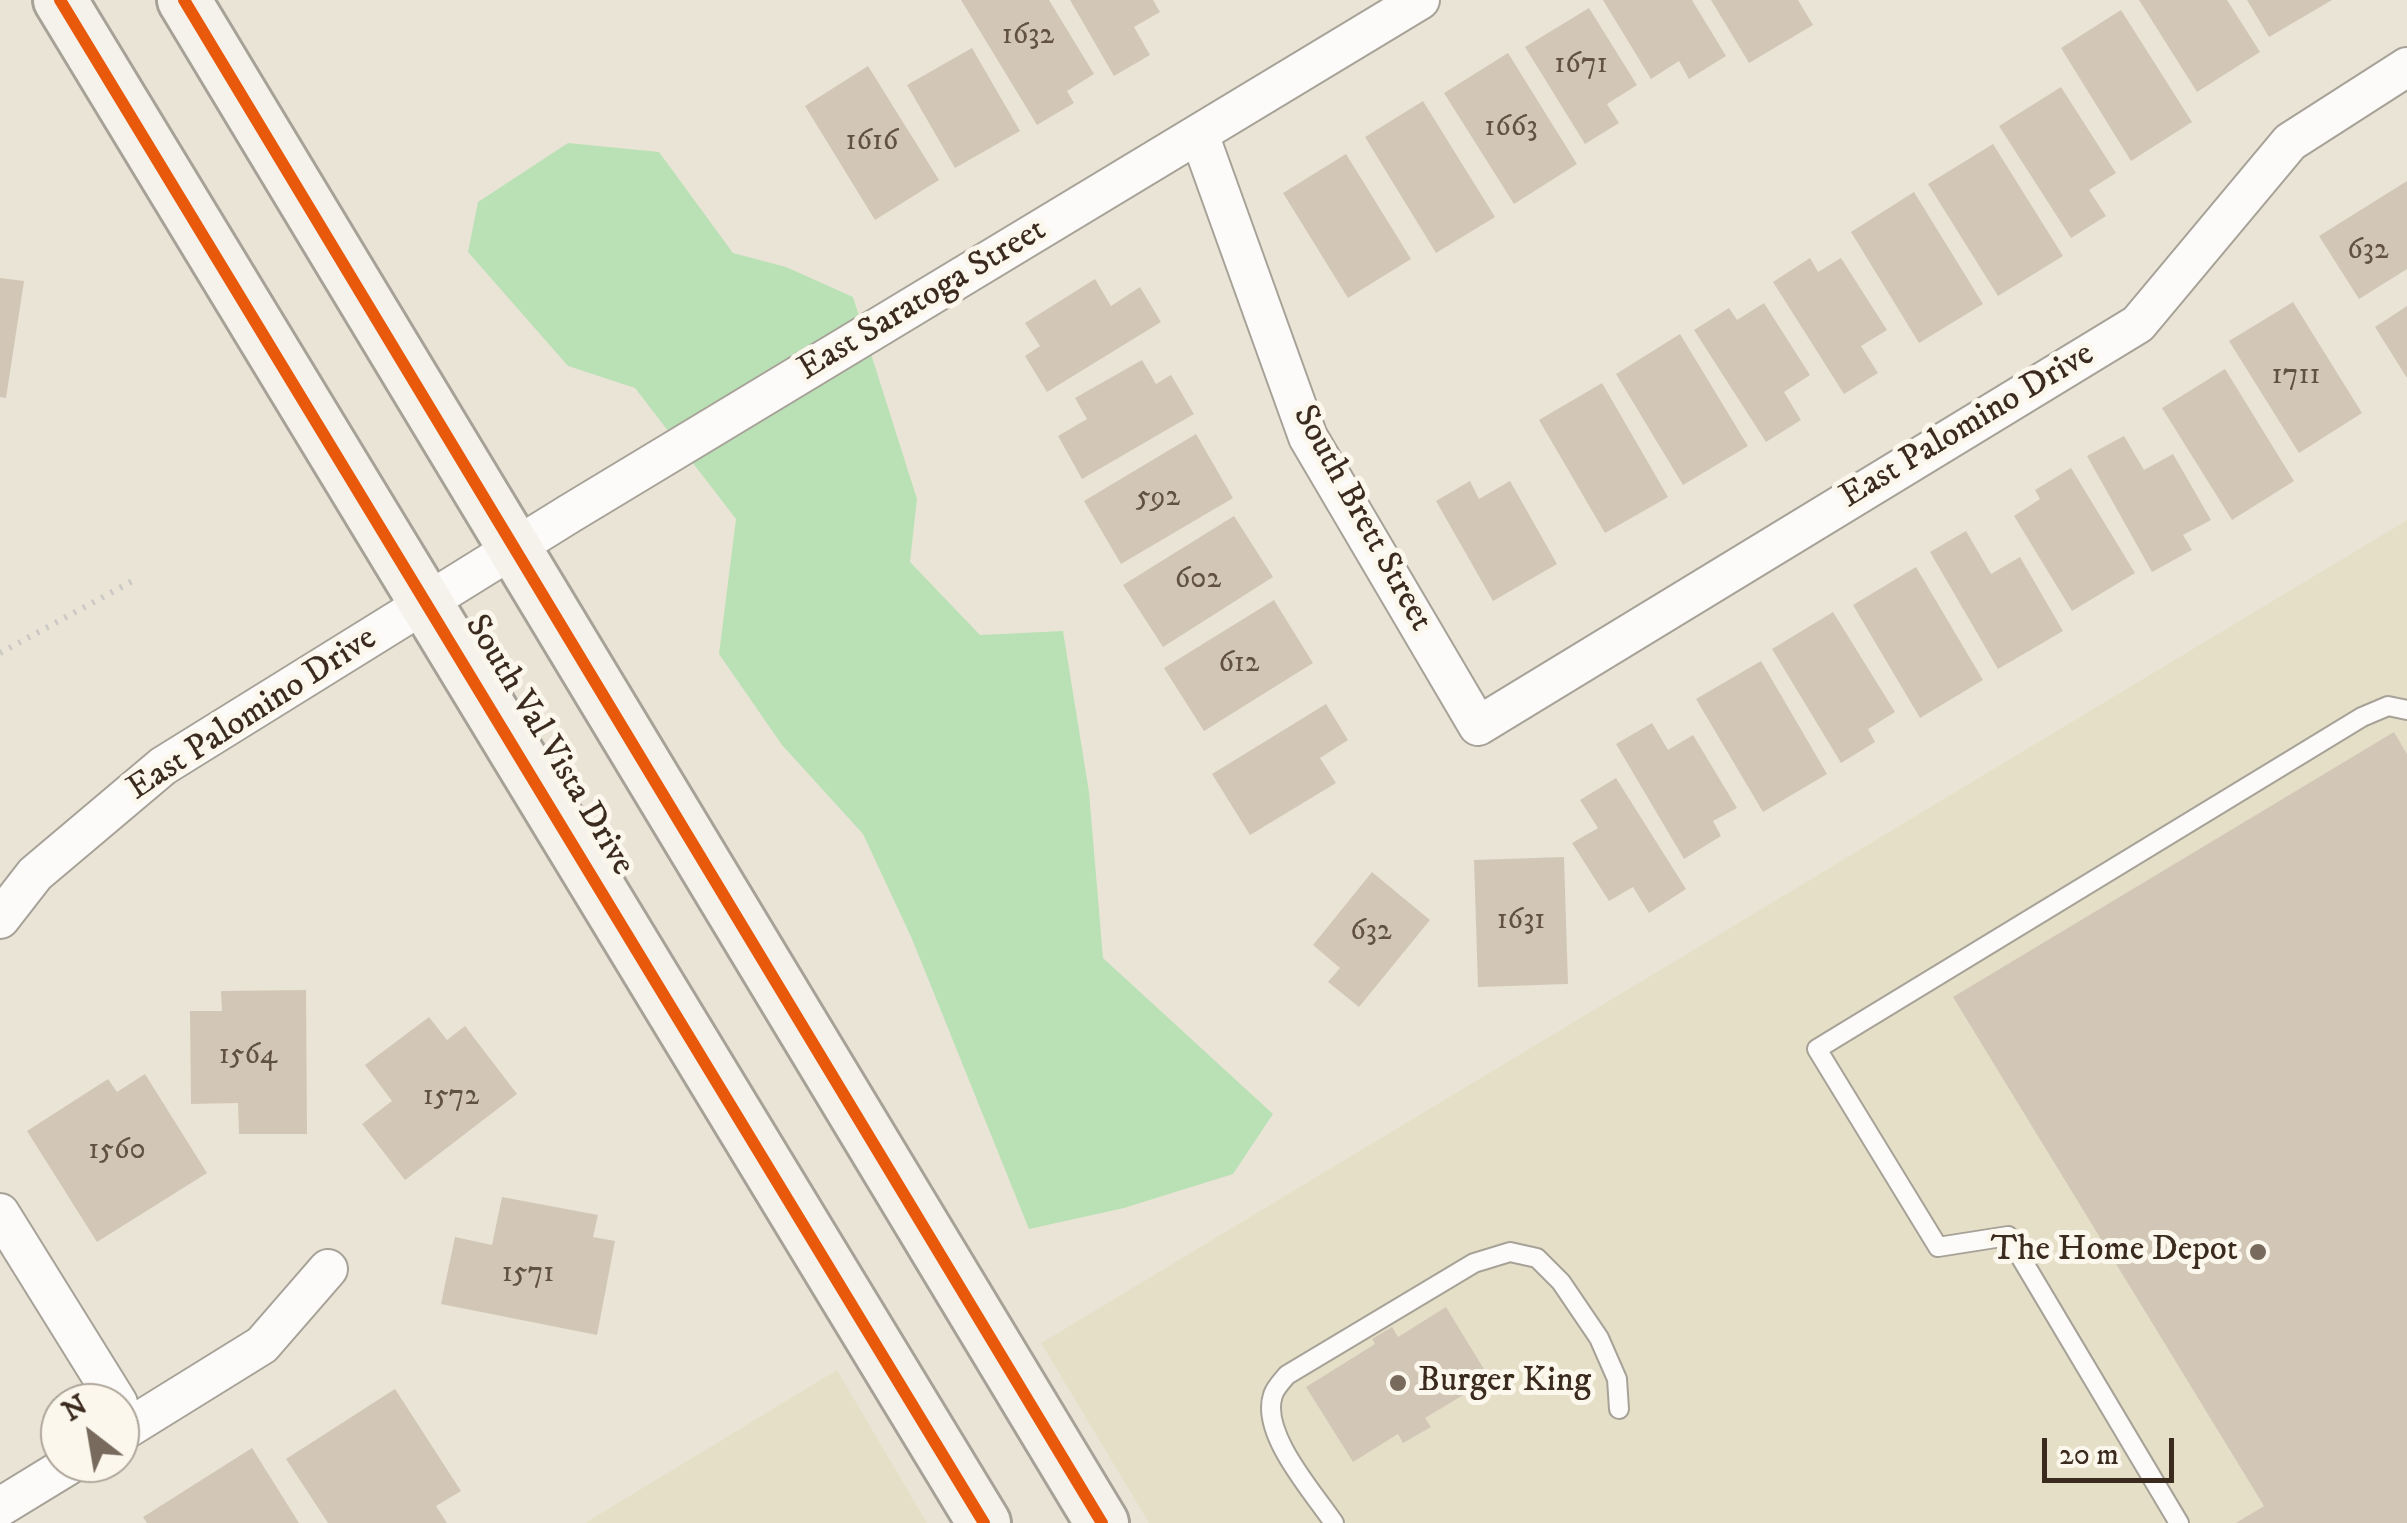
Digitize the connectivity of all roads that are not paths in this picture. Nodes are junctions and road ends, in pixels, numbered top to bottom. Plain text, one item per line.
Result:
1 (60, 0) edge
2 (184, 0) edge
3 (1420, 0) edge
4 (2407, 67) edge
5 (1199, 134) junction
6 (515, 548) junction
7 (426, 602) junction
8 (2407, 710) edge
9 (1478, 726) joint
10 (0, 919) edge
11 (0, 1212) edge
12 (328, 1269) dead end
13 (102, 1383) edge
14 (140, 1408) edge
15 (1619, 1409) dead end
16 (40, 1483) edge
17 (0, 1508) edge
18 (984, 1523) edge
19 (1102, 1523) edge
20 (1334, 1523) edge
21 (2179, 1523) edge

1 - 7 main road, South Val Vista Drive
2 - 6 main road
3 - 5 street, East Saratoga Street
4 - 9 street, East Palomino Drive
5 - 6 street, East Saratoga Street
5 - 9 street, South Brett Street
6 - 7 street, East Saratoga Street
6 - 19 main road
7 - 10 street, East Palomino Drive
7 - 18 main road, South Val Vista Drive
8 - 21 lane
11 - 13 street
12 - 14 street
15 - 20 lane
16 - 17 street

